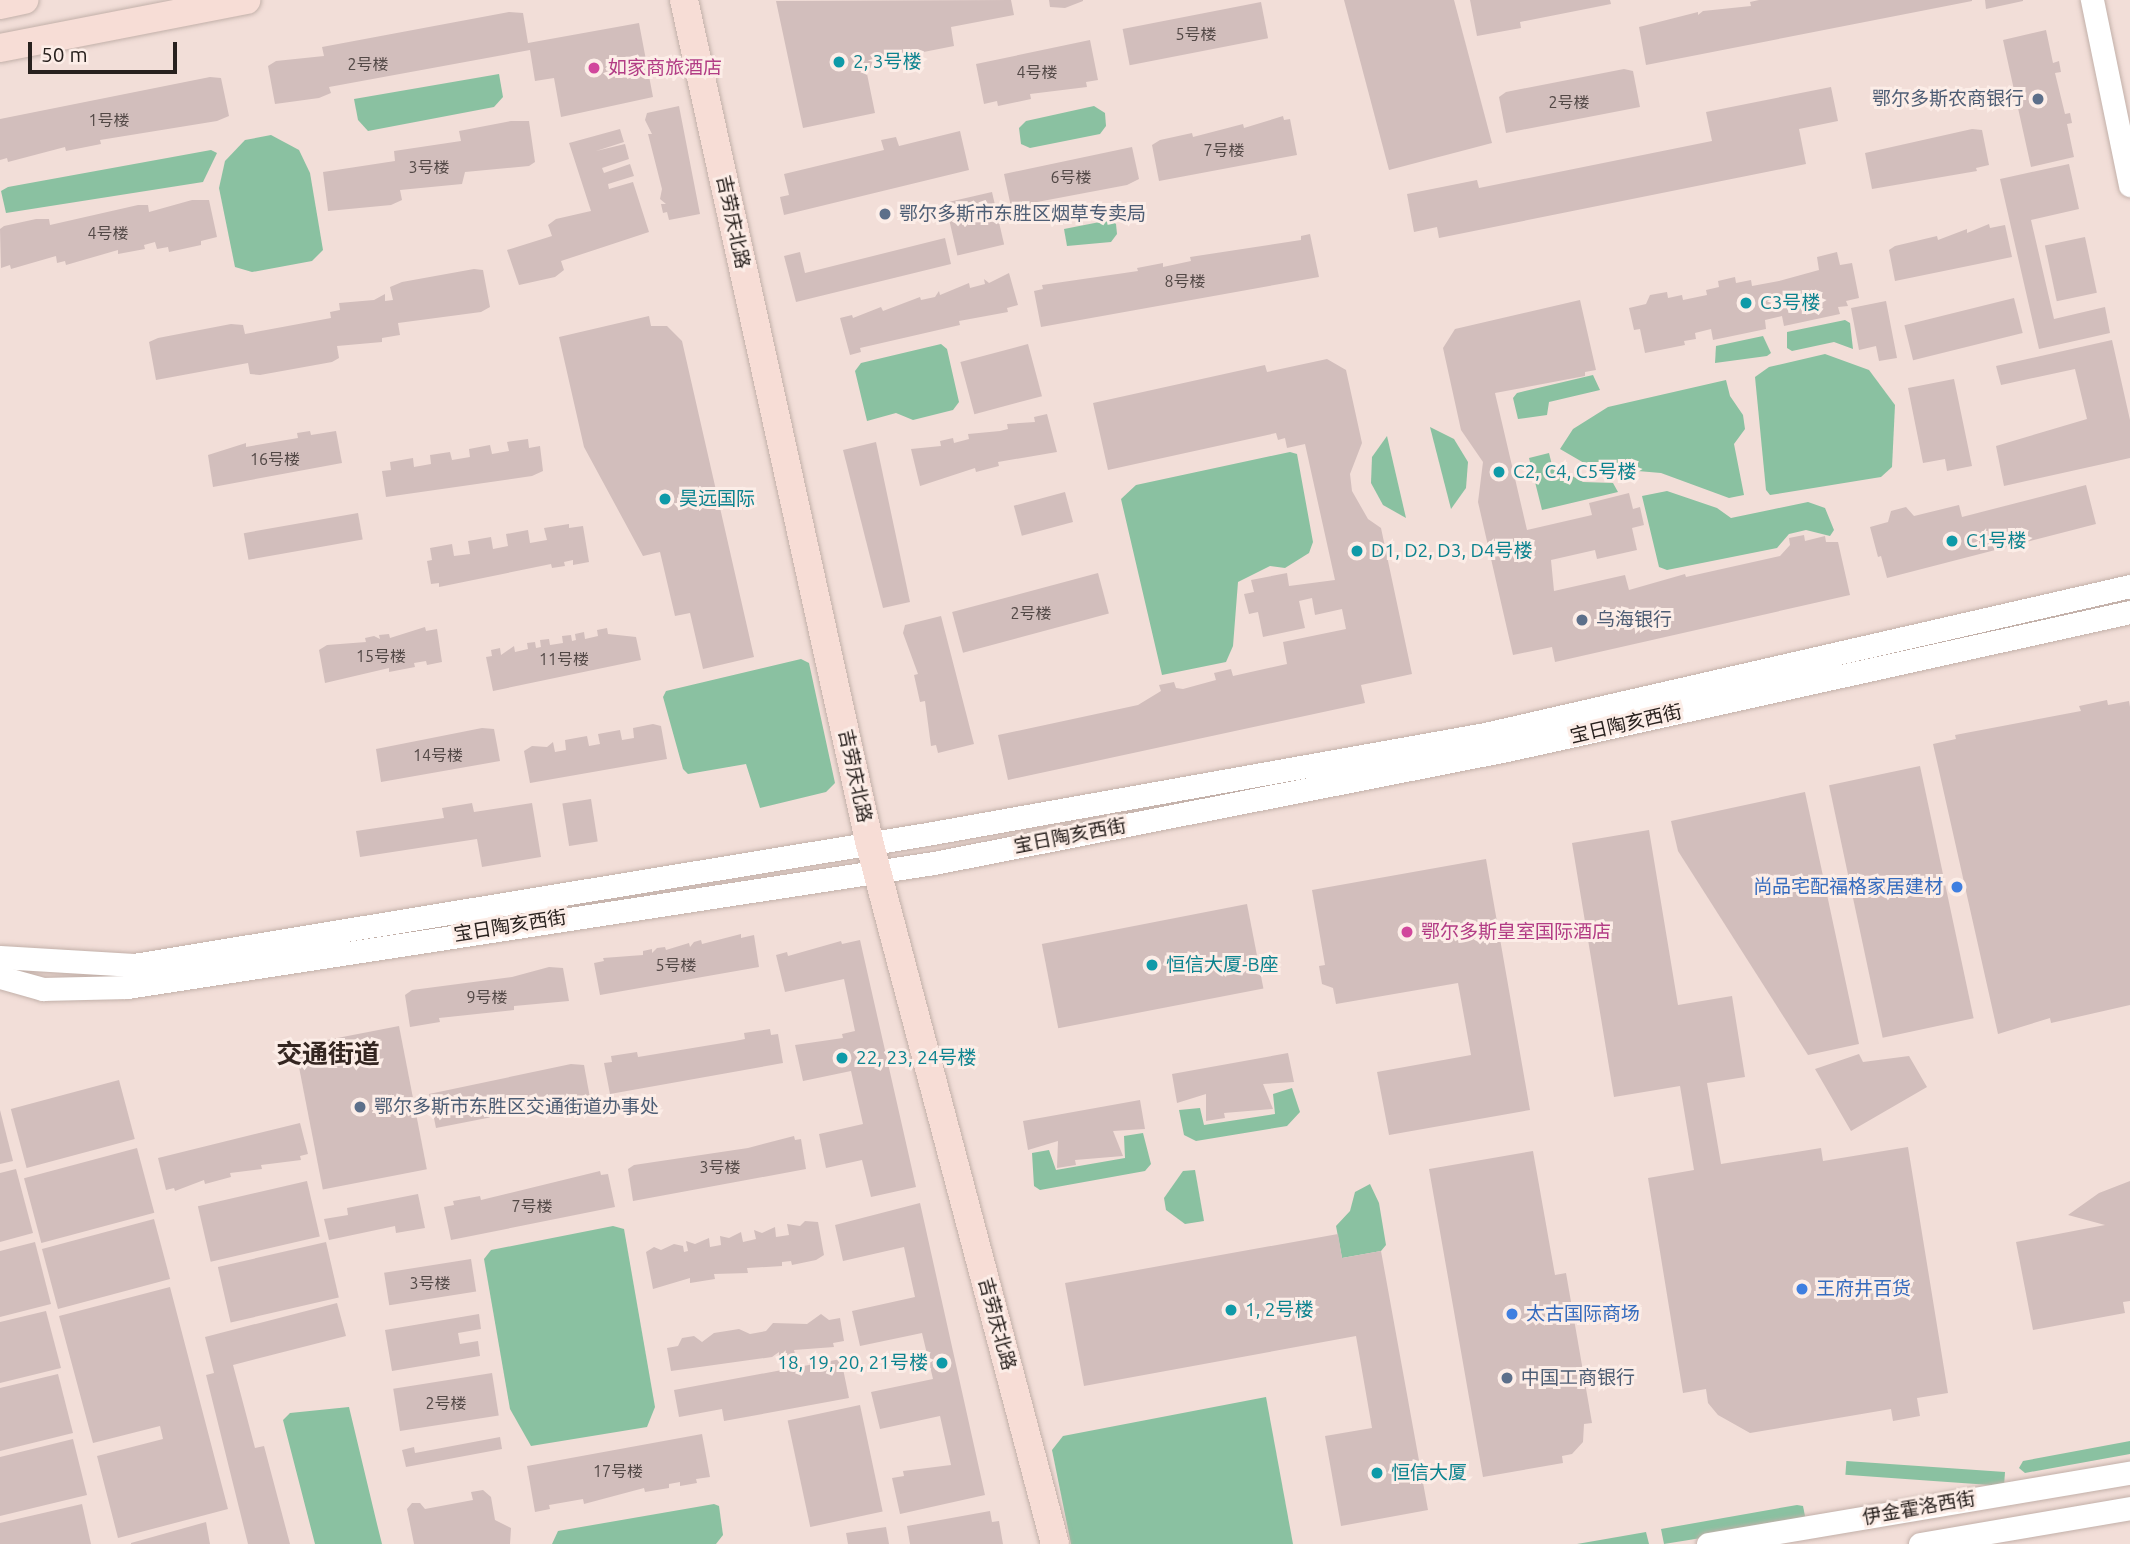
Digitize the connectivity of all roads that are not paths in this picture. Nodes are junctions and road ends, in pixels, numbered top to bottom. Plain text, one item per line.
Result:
1 (24, 0) edge
2 (246, 0) edge
3 (684, 0) edge
4 (2092, 0) edge
5 (0, 5) edge
6 (0, 48) edge
7 (2130, 185) edge
8 (2130, 586) edge
9 (2130, 612) edge
10 (869, 841) junction
11 (878, 869) junction
12 (0, 957) edge
13 (0, 977) edge
14 (2130, 1473) edge
15 (2130, 1508) edge
16 (1055, 1544) edge
17 (1708, 1544) edge
18 (1920, 1544) edge

1 - 5 main road
2 - 6 main road
3 - 10 main road, 吉劳庆北路
4 - 7 street
8 - 10 street, 宝日陶亥西街
9 - 11 street, 宝日陶亥西街
10 - 11 main road, 吉劳庆北路
10 - 12 street, 宝日陶亥西街
11 - 13 street, 宝日陶亥西街
11 - 16 main road, 吉劳庆北路
14 - 17 street, 伊金霍洛西街
15 - 18 street, 伊金霍洛西街

